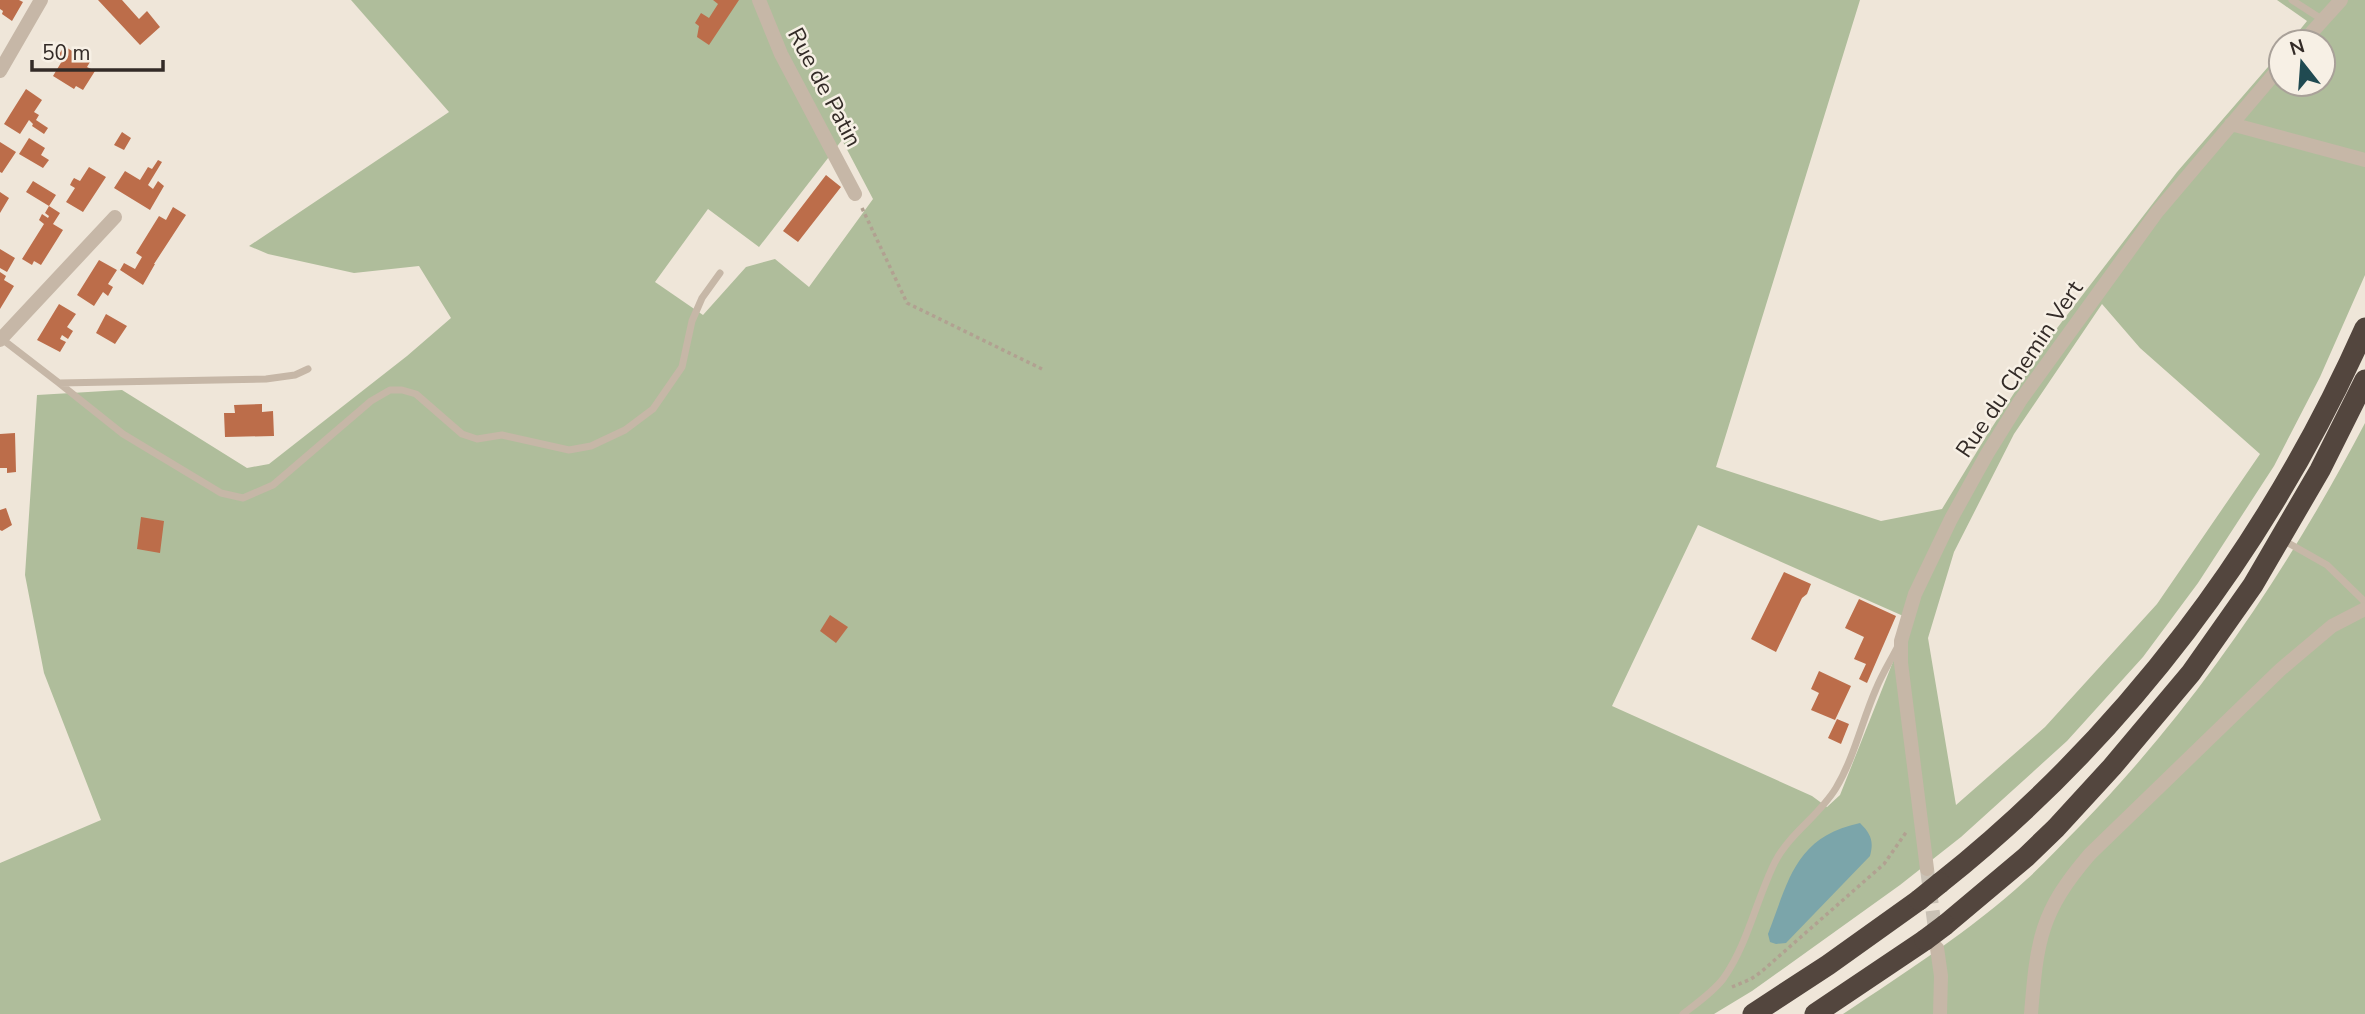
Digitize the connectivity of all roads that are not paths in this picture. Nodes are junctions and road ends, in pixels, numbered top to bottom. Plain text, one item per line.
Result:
1 (41, 0) edge
2 (759, 0) edge
3 (2292, 0) edge
4 (2341, 0) edge
5 (2323, 20) junction
6 (2316, 28) edge
7 (0, 71) edge
8 (2267, 82) edge
9 (2231, 124) junction
10 (2365, 160) edge
11 (855, 194) road end
12 (115, 217) dead end
13 (720, 273) dead end
14 (2365, 328) edge
15 (1, 340) edge
16 (308, 369) dead end
17 (2365, 380) edge
18 (59, 383) junction
19 (2280, 538) junction
20 (2365, 603) edge
21 (2365, 609) edge
22 (1901, 641) junction
23 (1933, 876) junction
24 (1931, 944) junction
25 (1683, 1014) edge
26 (1752, 1014) edge
27 (1815, 1014) edge
28 (1940, 1014) edge
29 (2031, 1014) edge

1 - 7 street
2 - 11 street, Rue de Patin
3 - 5 lane
4 - 5 street
5 - 6 street
8 - 9 street, Rue du Chemin Vert
9 - 10 street
9 - 22 street, Rue du Chemin Vert
12 - 15 street
13 - 18 lane
14 - 23 highway
15 - 18 lane
16 - 18 lane
17 - 19 highway
19 - 20 lane
19 - 24 highway, bridge
21 - 29 street
22 - 23 street, Rue du Chemin Vert
22 - 25 lane
23 - 26 highway, bridge
24 - 27 highway
24 - 28 street

